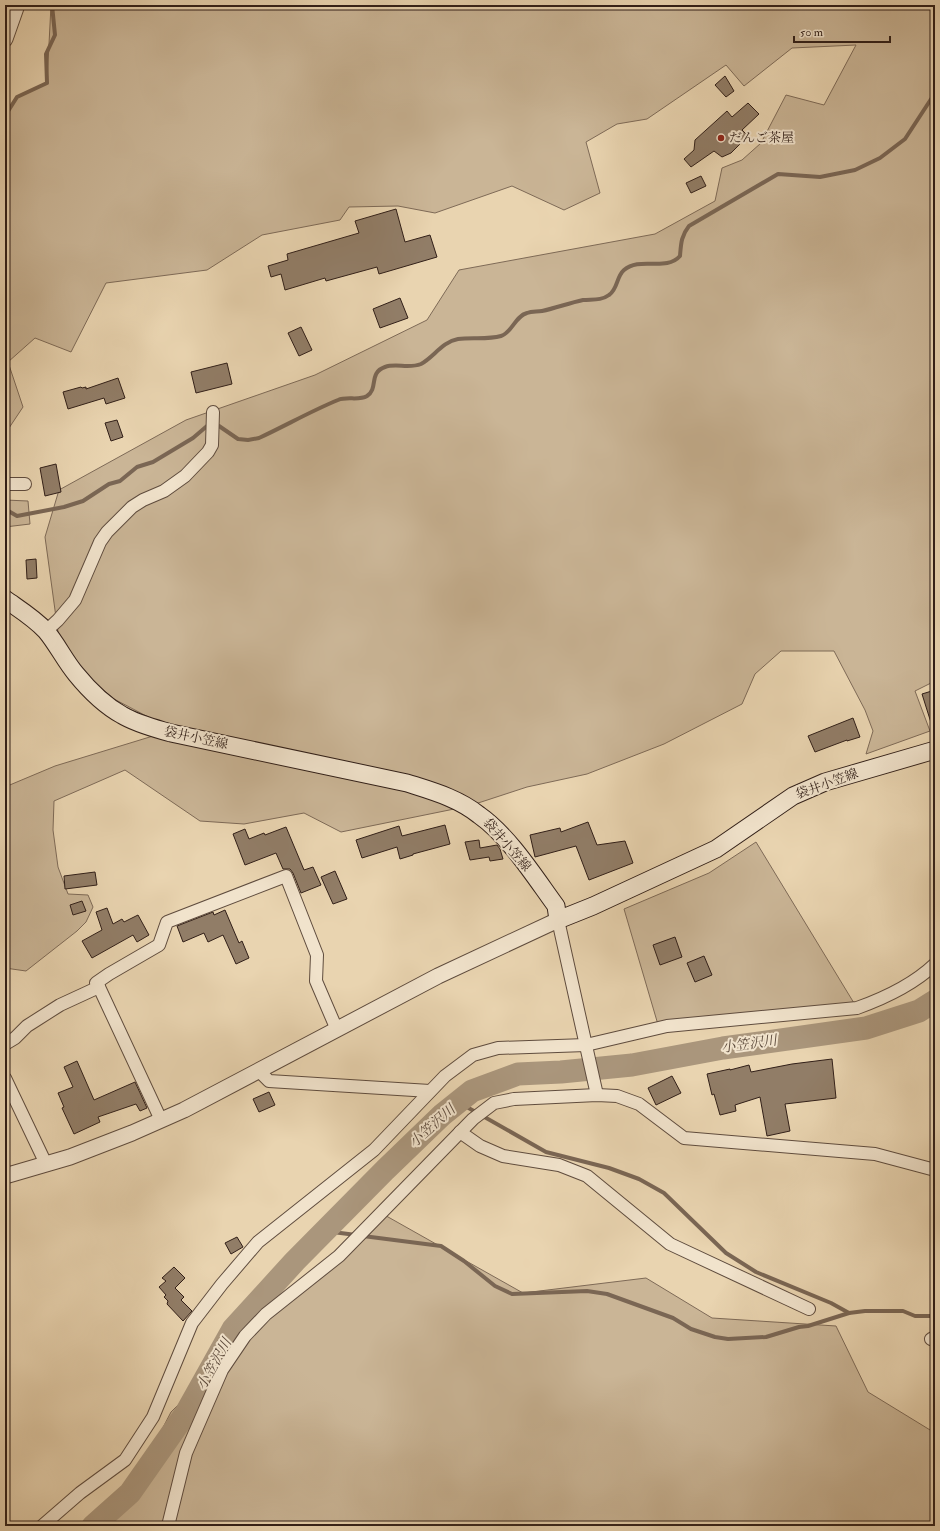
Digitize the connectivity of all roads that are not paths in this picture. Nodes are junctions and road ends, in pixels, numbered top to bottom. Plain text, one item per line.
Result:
1 (17, 5) edge
2 (5, 39) edge
3 (213, 412) dead end
4 (5, 484) edge
5 (25, 484) dead end
6 (5, 599) edge
7 (46, 632) junction
8 (935, 750) edge
9 (558, 920) junction
10 (935, 964) edge
11 (99, 987) junction
12 (337, 1030) junction
13 (5, 1044) edge
14 (586, 1045) junction
15 (259, 1071) junction
16 (5, 1078) edge
17 (430, 1091) junction
18 (597, 1095) junction
19 (160, 1120) junction
20 (460, 1132) junction
21 (46, 1164) junction
22 (935, 1170) edge
23 (5, 1176) edge
24 (809, 1309) dead end
25 (42, 1526) edge
26 (168, 1526) edge

1 - 2 street
3 - 7 street
4 - 5 street
6 - 7 main road, 袋井小笠線
7 - 9 main road, 袋井小笠線
8 - 9 main road, 袋井小笠線
9 - 12 street
9 - 14 street
10 - 14 street
11 - 12 street
11 - 13 street
11 - 19 street
12 - 15 street
14 - 17 street
14 - 18 street
15 - 17 street
15 - 19 street
16 - 21 street
17 - 25 street
18 - 20 street
18 - 22 street
19 - 21 street
20 - 24 street
20 - 26 street
21 - 23 street

